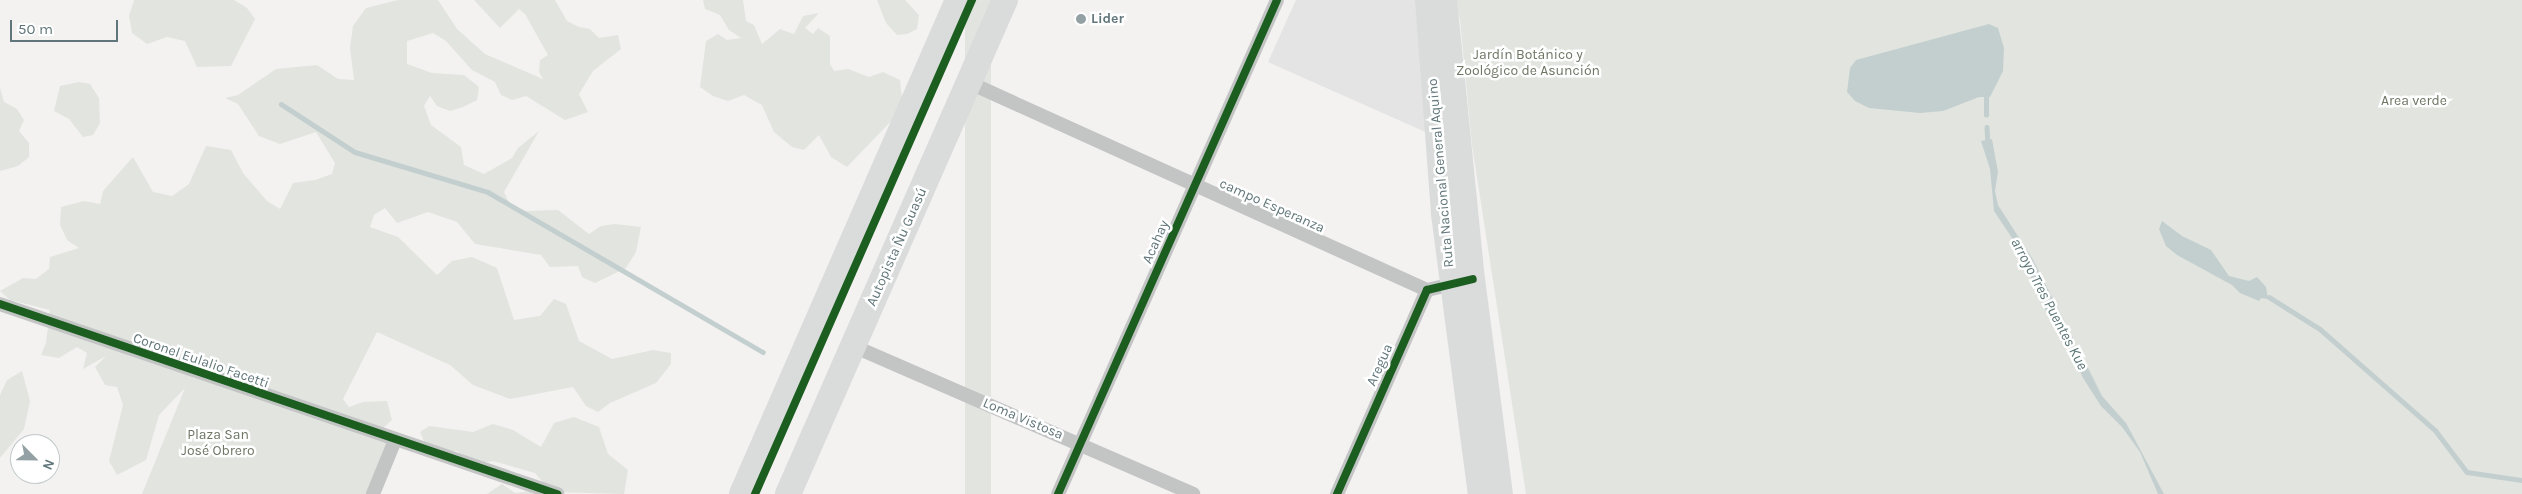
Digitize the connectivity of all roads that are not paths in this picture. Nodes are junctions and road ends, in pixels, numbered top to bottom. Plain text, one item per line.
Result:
1 (958, 0) edge
2 (1005, 0) edge
3 (1277, 0) edge
4 (1427, 0) edge
5 (1446, 0) edge
6 (970, 83) junction
7 (1195, 185) junction
8 (1462, 282) junction
9 (1427, 290) junction
10 (0, 304) edge
11 (853, 346) junction
12 (395, 440) junction
13 (1080, 444) junction
14 (373, 494) edge
15 (558, 494) edge
16 (742, 494) edge
17 (788, 494) edge
18 (1058, 494) edge
19 (1193, 494) edge
20 (1337, 494) edge
21 (1480, 494) edge
22 (1500, 494) edge

1 - 16 highway
2 - 6 highway, Autopista Ñu Guasú
3 - 7 street, Acahay
4 - 8 highway, Ruta Nacional General Aquino
5 - 8 highway, Ruta Nacional General Aquino
6 - 7 street, campo Esperanza
6 - 11 highway, Autopista Ñu Guasú
7 - 9 street, campo Esperanza
7 - 13 street, Acahay
8 - 9 street
8 - 21 highway, Ruta Nacional General Aquino
8 - 22 highway, Ruta Nacional General Aquino
9 - 20 street, Aregua
10 - 12 street, Coronel Eulalio Facetti
11 - 13 street, Loma Vistosa
11 - 17 highway, Autopista Ñu Guasú
12 - 14 street
12 - 15 street, Coronel Eulalio Facetti
13 - 18 street, Acahay
13 - 19 street, Loma Vistosa

